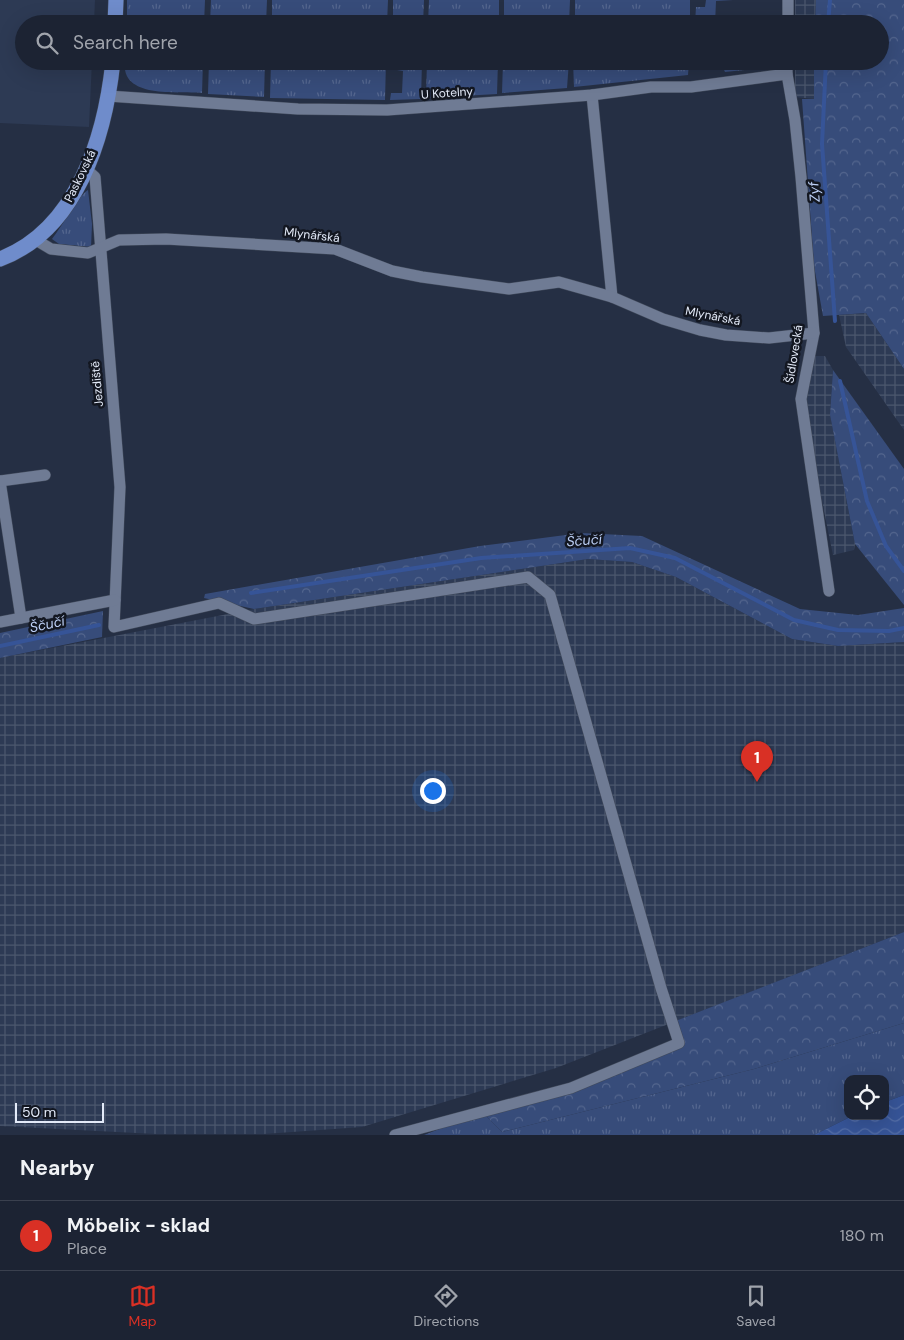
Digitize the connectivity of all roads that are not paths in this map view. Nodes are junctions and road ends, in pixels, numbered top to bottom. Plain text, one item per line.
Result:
1 (116, 0) edge
2 (788, 0) edge
3 (115, 15) edge
4 (788, 15) edge
5 (112, 70) edge
6 (786, 70) edge
7 (786, 74) junction
8 (592, 95) junction
9 (108, 96) junction
10 (86, 169) junction
11 (36, 240) junction
12 (101, 248) junction
13 (0, 259) edge
14 (612, 297) junction
15 (814, 334) junction
16 (45, 475) dead end
17 (0, 481) edge
18 (829, 591) dead end
19 (115, 600) junction
20 (22, 618) junction
21 (0, 622) edge
22 (395, 1135) edge

1 - 3 main road
2 - 4 street
5 - 9 main road, Paskovská
6 - 7 street, Šídlovecká
7 - 8 street, U Kotelny
7 - 15 street, Šídlovecká
8 - 9 street, U Kotelny
8 - 14 street
9 - 10 main road, Paskovská
10 - 11 main road, Paskovská
10 - 12 street, Jezdiště
11 - 12 street, Mlynářská
11 - 13 main road, Paskovská
12 - 14 street, Mlynářská
12 - 19 street, Jezdiště
14 - 15 street, Mlynářská
15 - 18 street, Šídlovecká
16 - 17 street
17 - 20 street
19 - 20 street
19 - 22 street, Jezdiště
20 - 21 street

